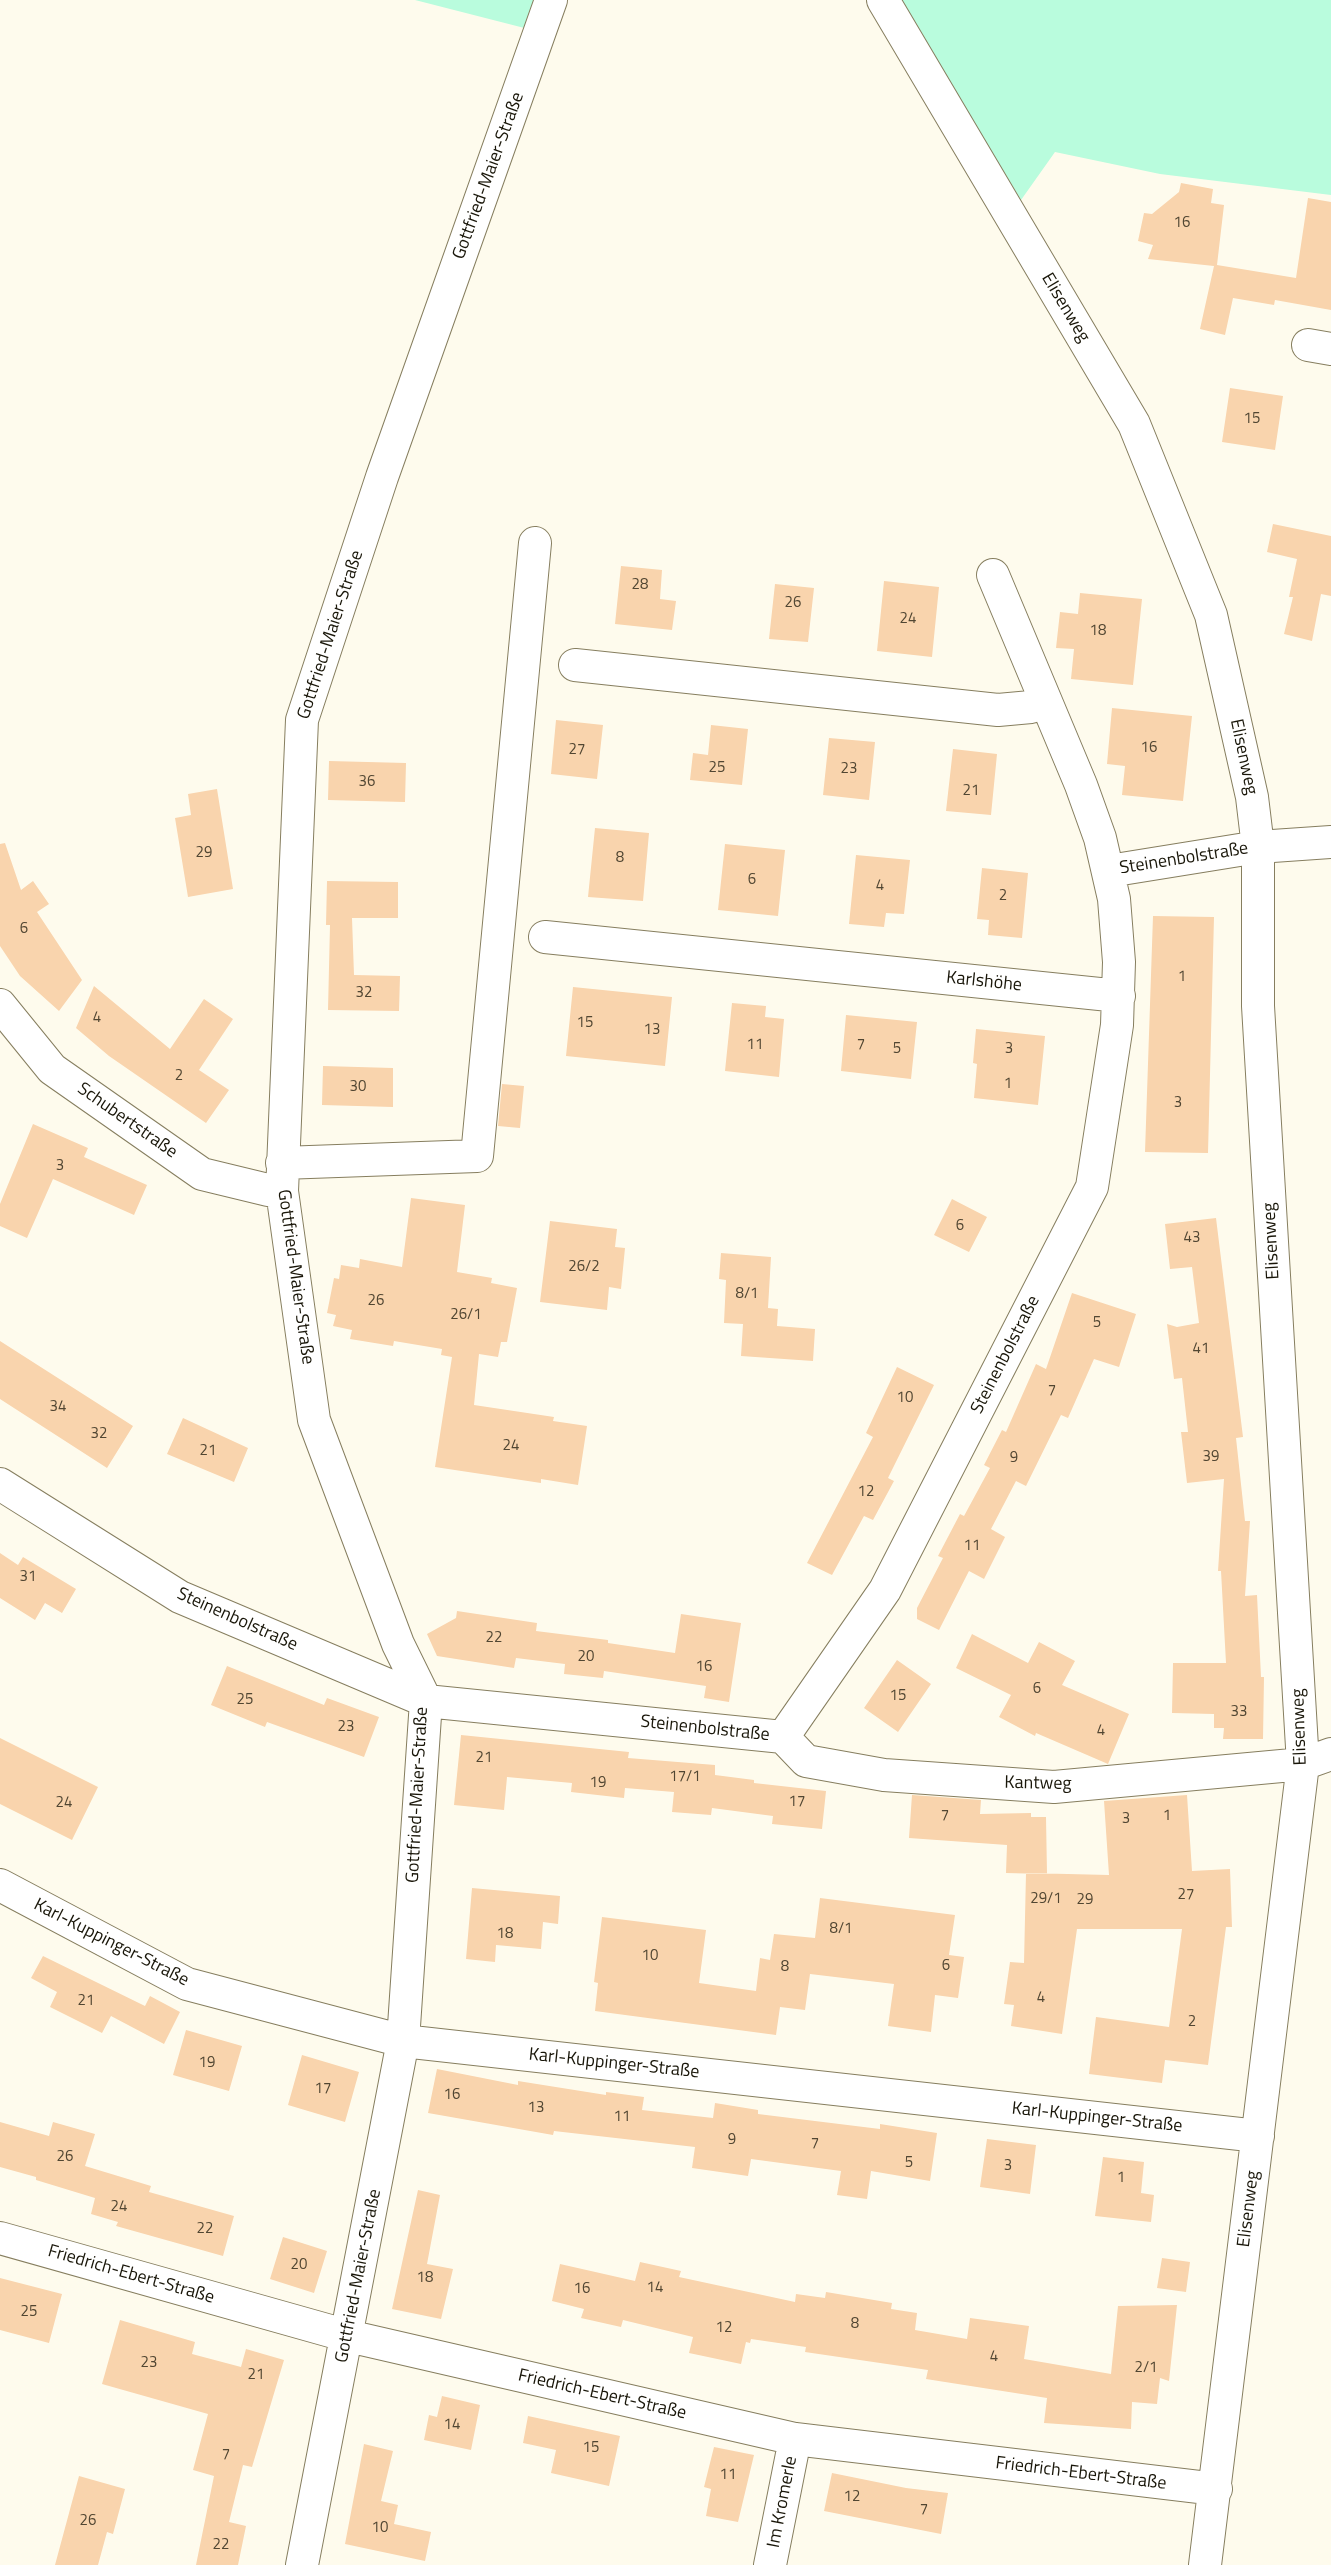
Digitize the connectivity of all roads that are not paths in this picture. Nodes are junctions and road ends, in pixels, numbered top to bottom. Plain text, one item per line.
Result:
1 (551, 0) edge
2 (883, 0) edge
3 (536, 543) dead end
4 (993, 575) dead end
5 (575, 665) dead end
6 (1045, 702) junction
7 (1331, 842) edge
8 (1258, 847) junction
9 (1109, 871) junction
10 (545, 937) dead end
11 (1119, 996) junction
12 (0, 1005) edge
13 (282, 1177) junction
14 (0, 1484) edge
15 (426, 1701) junction
16 (783, 1737) junction
17 (1317, 1759) edge
18 (0, 1885) edge
19 (403, 2041) junction
20 (1258, 2136) junction
21 (0, 2238) edge
22 (348, 2336) junction
23 (795, 2439) junction
24 (1216, 2489) junction
25 (303, 2565) edge
26 (770, 2565) edge
27 (1205, 2565) edge

1 - 13 street, Gottfried-Maier-Straße
2 - 8 street, Elisenweg
3 - 13 street, Schubertstraße
4 - 6 street
5 - 6 street
6 - 9 street
7 - 8 street, Steinenbolstraße
8 - 9 street, Steinenbolstraße
8 - 17 street, Elisenweg
9 - 11 street
10 - 11 street, Karlshöhe
11 - 16 street, Steinenbolstraße
12 - 13 street, Schubertstraße
13 - 15 street, Gottfried-Maier-Straße
14 - 15 street, Steinenbolstraße
15 - 16 street, Steinenbolstraße
15 - 19 street, Gottfried-Maier-Straße
16 - 17 street, Kantweg
17 - 20 street, Elisenweg
18 - 19 street, Karl-Kuppinger-Straße
19 - 20 street, Karl-Kuppinger-Straße
19 - 22 street, Gottfried-Maier-Straße
20 - 24 street, Elisenweg
21 - 22 street, Friedrich-Ebert-Straße
22 - 23 street, Friedrich-Ebert-Straße
22 - 25 street, Gottfried-Maier-Straße
23 - 24 street, Friedrich-Ebert-Straße
23 - 26 street, Im Kromerle
24 - 27 street, Elisenweg

